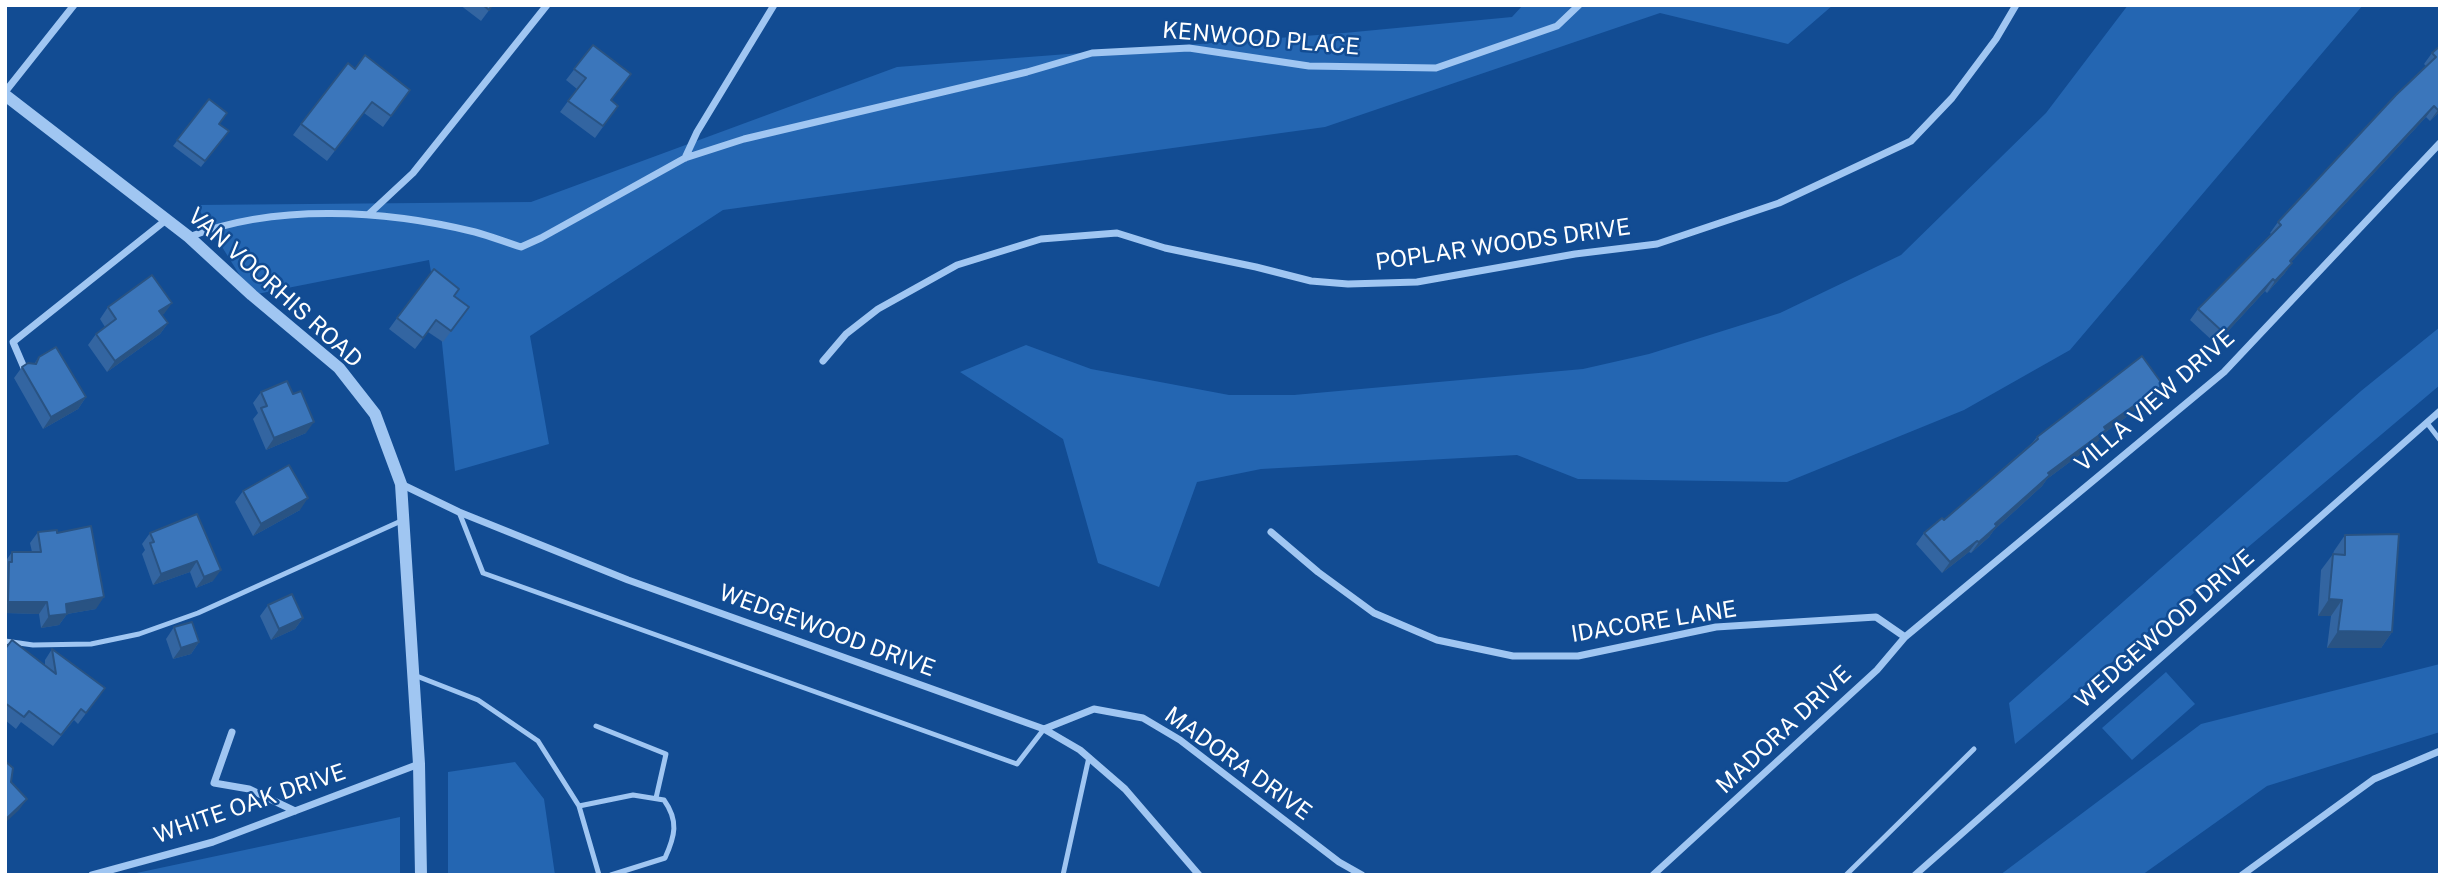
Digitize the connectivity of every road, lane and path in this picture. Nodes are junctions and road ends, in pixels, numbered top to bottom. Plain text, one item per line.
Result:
1 (74, 5) edge
2 (547, 5) edge
3 (774, 5) edge
4 (1579, 5) edge
5 (2016, 5) edge
6 (5, 93) edge
7 (2440, 143) edge
8 (685, 158) junction
9 (369, 214) junction
10 (166, 220) junction
11 (189, 237) junction
12 (823, 361) dead end
13 (25, 370) edge
14 (2440, 411) edge
15 (2427, 423) junction
16 (2440, 440) edge
17 (401, 484) junction
18 (459, 512) junction
19 (402, 520) junction
20 (1271, 532) dead end
21 (1905, 637) junction
22 (5, 641) edge
23 (414, 675) junction
24 (596, 726) dead end
25 (1044, 729) junction
26 (232, 732) dead end
27 (1974, 748) dead end
28 (2440, 751) edge
29 (1089, 757) junction
30 (419, 764) junction
31 (656, 798) junction
32 (579, 806) junction
33 (295, 811) junction
34 (92, 875) edge
35 (421, 875) edge
36 (599, 875) edge
37 (611, 875) edge
38 (1063, 875) edge
39 (1199, 875) edge
40 (1362, 875) edge
41 (1653, 875) edge
42 (1846, 875) edge
43 (1915, 875) edge
44 (2242, 875) edge

1 - 6 street
2 - 9 street
3 - 8 street
4 - 8 street, KENWOOD PLACE
5 - 12 street, POPLAR WOODS DRIVE
6 - 10 street, VAN VOORHIS ROAD
7 - 21 street, VILLA VIEW DRIVE
8 - 9 street, KENWOOD PLACE
9 - 11 street, KENWOOD PLACE
10 - 11 street, VAN VOORHIS ROAD
10 - 13 street
11 - 17 street, VAN VOORHIS ROAD
14 - 15 street, WEDGEWOOD DRIVE
15 - 16 lane
15 - 43 street, WEDGEWOOD DRIVE
17 - 18 street, WEDGEWOOD DRIVE
17 - 19 street, VAN VOORHIS ROAD
18 - 25 street, WEDGEWOOD DRIVE
18 - 25 lane
19 - 22 lane
19 - 23 street, VAN VOORHIS ROAD
20 - 21 street, IDACORE LANE
21 - 41 street, MADORA DRIVE
23 - 30 street, VAN VOORHIS ROAD
23 - 32 lane
24 - 31 lane
25 - 29 street, WEDGEWOOD DRIVE
25 - 40 street, MADORA DRIVE
26 - 33 street
27 - 42 lane
28 - 44 street
29 - 38 lane
29 - 39 street, WEDGEWOOD DRIVE
30 - 33 street, WHITE OAK DRIVE
30 - 35 street, VAN VOORHIS ROAD
31 - 32 lane
31 - 37 lane
32 - 36 lane
33 - 34 street, WHITE OAK DRIVE

